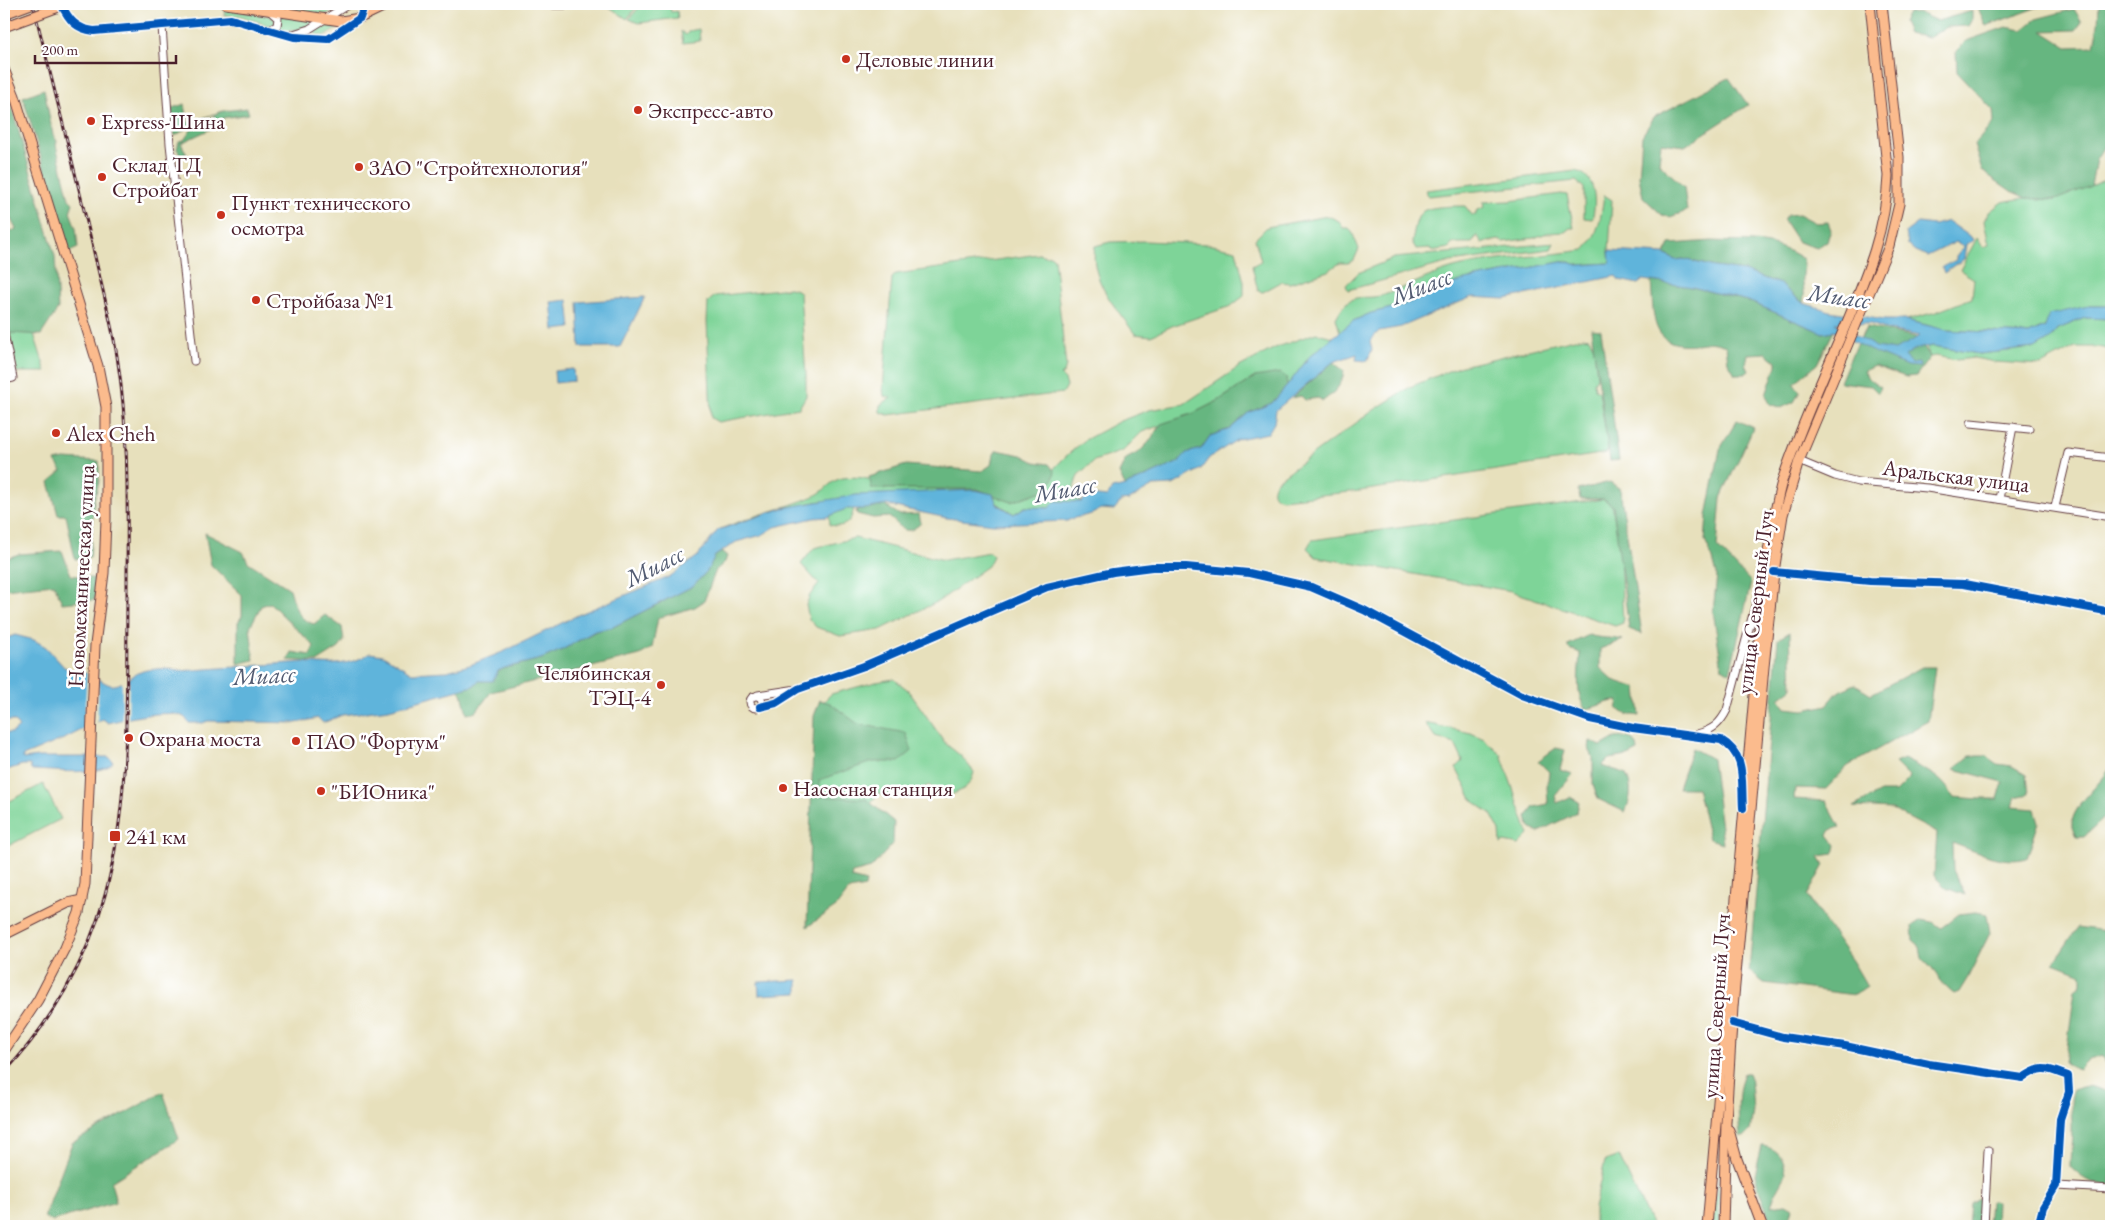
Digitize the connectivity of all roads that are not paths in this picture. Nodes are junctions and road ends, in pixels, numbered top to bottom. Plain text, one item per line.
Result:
1 (31, 4) edge
2 (61, 4) edge
3 (66, 4) edge
4 (226, 4) edge
5 (349, 4) edge
6 (357, 4) edge
7 (389, 4) edge
8 (554, 4) edge
9 (565, 4) edge
10 (1870, 4) edge
11 (1882, 4) edge
12 (267, 10) junction
13 (4, 14) edge
14 (360, 18) junction
15 (322, 21) junction
16 (4, 26) edge
17 (162, 26) junction
18 (268, 30) junction
19 (287, 35) junction
20 (322, 39) junction
21 (4, 69) edge
22 (4, 80) edge
23 (15, 96) junction
24 (4, 334) edge
25 (194, 361) dead end
26 (4, 380) edge
27 (1971, 423) dead end
28 (2013, 428) junction
29 (2029, 429) dead end
30 (2111, 458) edge
31 (1799, 461) junction
32 (1999, 499) junction
33 (2055, 508) junction
34 (2111, 517) edge
35 (1770, 572) junction
36 (2111, 612) edge
37 (798, 689) junction
38 (1693, 735) junction
39 (1743, 808) junction
40 (82, 900) junction
41 (4, 935) edge
42 (1732, 1023) junction
43 (4, 1052) edge
44 (1726, 1122) junction
45 (1988, 1150) dead end
46 (2056, 1186) junction
47 (2111, 1189) edge
48 (1707, 1226) edge
49 (1722, 1226) edge
50 (1762, 1226) edge
51 (1984, 1226) edge
52 (2038, 1226) edge

1 - 13 main road
2 - 17 street
3 - 16 main road, bridge
4 - 12 main road
5 - 15 street
6 - 14 street
7 - 14 main road
8 - 9 main road
10 - 35 main road, улица Северный Луч
11 - 31 main road, улица Северный Луч
12 - 15 main road
12 - 18 street
14 - 15 main road
14 - 20 street
15 - 19 street
15 - 20 street
17 - 18 street
17 - 25 street
18 - 19 street
19 - 20 street
21 - 23 main road
22 - 23 main road
23 - 40 main road, Новомеханическая улица
24 - 26 street
27 - 28 street
28 - 29 street
28 - 32 street
30 - 33 street
31 - 32 street, Аральская улица
31 - 35 main road, улица Северный Луч
32 - 33 street, Аральская улица
33 - 34 street, Аральская улица
35 - 36 street
35 - 38 street
35 - 39 main road, улица Северный Луч
35 - 42 main road, улица Северный Луч
37 - 37 street
37 - 38 street
38 - 39 street
39 - 48 main road, улица Северный Луч
40 - 41 main road
40 - 43 main road, Новомеханическая улица
42 - 44 main road, улица Северный Луч
42 - 46 street
44 - 49 main road, улица Северный Луч
44 - 50 main road
45 - 51 street
46 - 47 street
46 - 52 street

